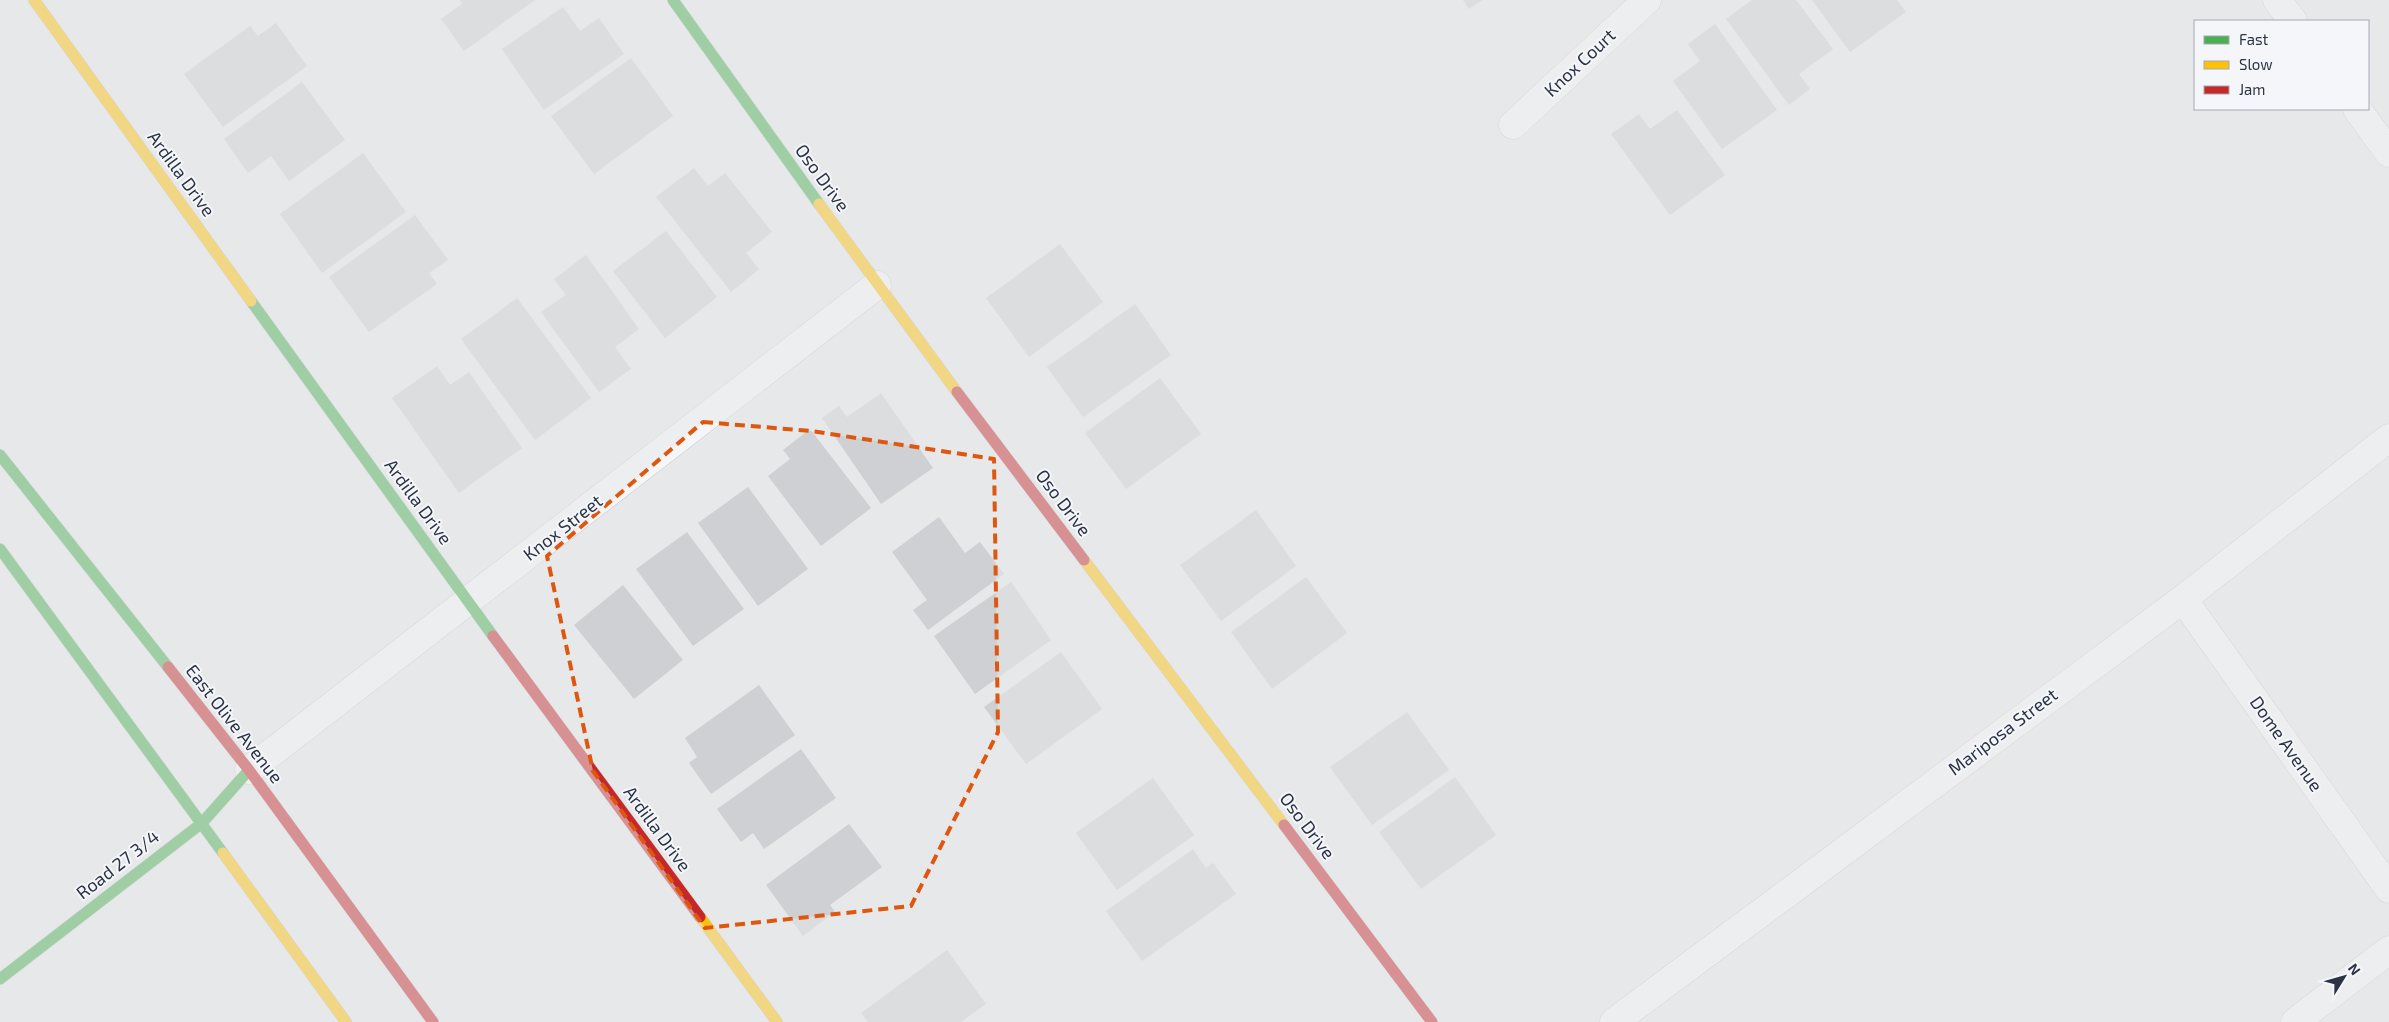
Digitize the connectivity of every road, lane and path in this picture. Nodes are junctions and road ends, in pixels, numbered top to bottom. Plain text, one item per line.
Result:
1 (34, 0) edge
2 (673, 0) edge
3 (1647, 0) edge
4 (2277, 0) edge
5 (2291, 20) edge
6 (2358, 110) edge
7 (1513, 125) dead end
8 (2386, 141) edge
9 (877, 285) junction
10 (2389, 438) edge
11 (0, 455) edge
12 (0, 549) edge
13 (2183, 599) junction
14 (468, 601) junction
15 (249, 770) junction
16 (202, 823) junction
17 (2389, 889) edge
18 (2389, 950) edge
19 (0, 979) edge
20 (346, 1022) edge
21 (433, 1022) edge
22 (777, 1022) edge
23 (1432, 1022) edge
24 (1614, 1022) edge
25 (2294, 1022) edge

1 - 14 street, Ardilla Drive
2 - 9 street, Oso Drive
3 - 7 street, Knox Court
4 - 5 street
6 - 8 street
9 - 14 street, Knox Street
9 - 23 street, Oso Drive
10 - 13 street, Mariposa Street
11 - 15 street, East Olive Avenue
12 - 16 street
13 - 17 street, Dome Avenue
13 - 24 street, Mariposa Street
14 - 15 street, Knox Street
14 - 22 street, Ardilla Drive
15 - 16 street, Road 27 3/4
15 - 21 street, East Olive Avenue
16 - 19 street, Road 27 3/4
16 - 20 street
18 - 25 street

